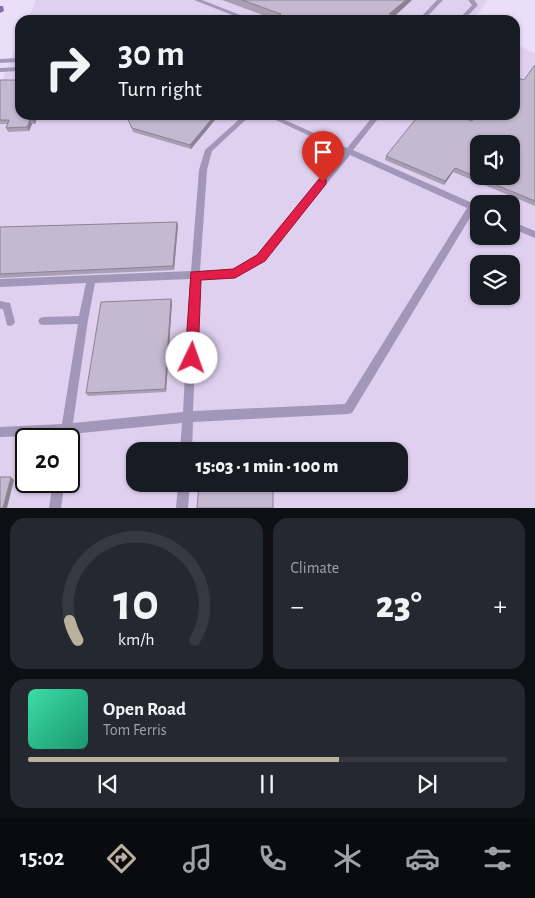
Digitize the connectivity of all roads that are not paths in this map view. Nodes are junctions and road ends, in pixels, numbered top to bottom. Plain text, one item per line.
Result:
1 (197, 0) edge
2 (440, 0) edge
3 (472, 0) edge
4 (237, 15) edge
5 (426, 15) edge
6 (465, 15) edge
7 (15, 60) edge
8 (0, 61) edge
9 (15, 69) edge
10 (0, 70) edge
11 (242, 120) edge
12 (279, 120) edge
13 (374, 120) edge
14 (348, 151) junction
15 (470, 206) edge
16 (470, 216) edge
17 (520, 228) edge
18 (535, 235) edge
19 (195, 276) junction
20 (92, 279) junction
21 (0, 283) edge
22 (0, 305) edge
23 (83, 320) junction
24 (43, 321) dead end
25 (10, 322) dead end
26 (189, 417) junction
27 (67, 428) edge
28 (0, 432) edge
29 (15, 432) edge
30 (80, 432) edge
31 (187, 442) edge
32 (183, 492) edge
33 (57, 493) edge
34 (55, 508) edge
35 (182, 508) edge

1 - 4 lane
2 - 5 lane
3 - 6 lane
7 - 8 lane
9 - 10 lane
11 - 19 lane
12 - 14 lane
13 - 14 lane
14 - 15 lane
14 - 19 lane
16 - 26 lane
17 - 18 lane
19 - 20 lane
19 - 26 lane
20 - 21 lane
20 - 23 lane
22 - 25 lane
23 - 24 lane
23 - 27 lane
26 - 30 lane
26 - 31 lane
28 - 29 lane
32 - 35 lane
33 - 34 lane

